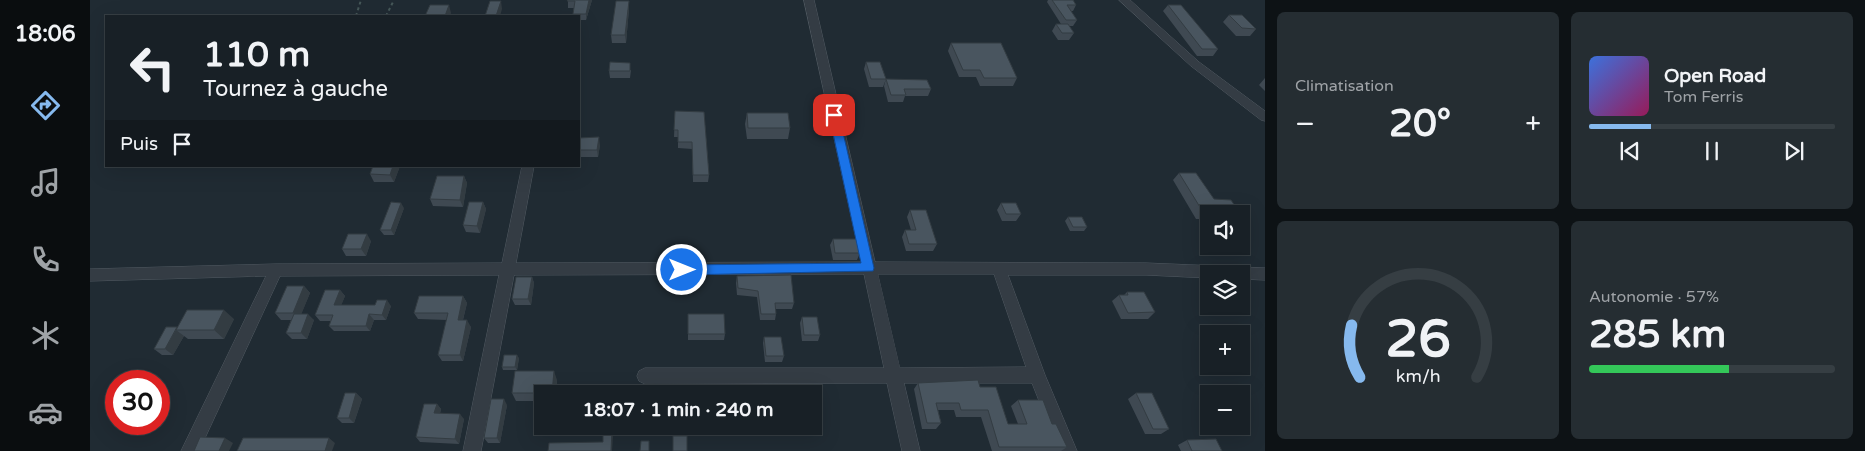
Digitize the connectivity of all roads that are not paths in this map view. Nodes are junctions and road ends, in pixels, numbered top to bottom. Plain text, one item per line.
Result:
1 (809, 0) edge
2 (1124, 0) edge
3 (1265, 117) edge
4 (528, 167) edge
5 (868, 268) junction
6 (999, 269) junction
7 (276, 270) junction
8 (507, 270) junction
9 (1265, 274) edge
10 (90, 275) edge
11 (893, 374) junction
12 (1038, 374) junction
13 (645, 376) dead end
14 (190, 451) edge
15 (472, 451) edge
16 (911, 451) edge
17 (1068, 451) edge

1 - 5 street
2 - 3 street
4 - 8 street
5 - 6 street
5 - 8 street
5 - 11 street
6 - 9 street
6 - 12 street
7 - 8 street
7 - 10 street
7 - 14 street
8 - 15 street
11 - 12 street
11 - 13 street
11 - 16 street
12 - 17 street

